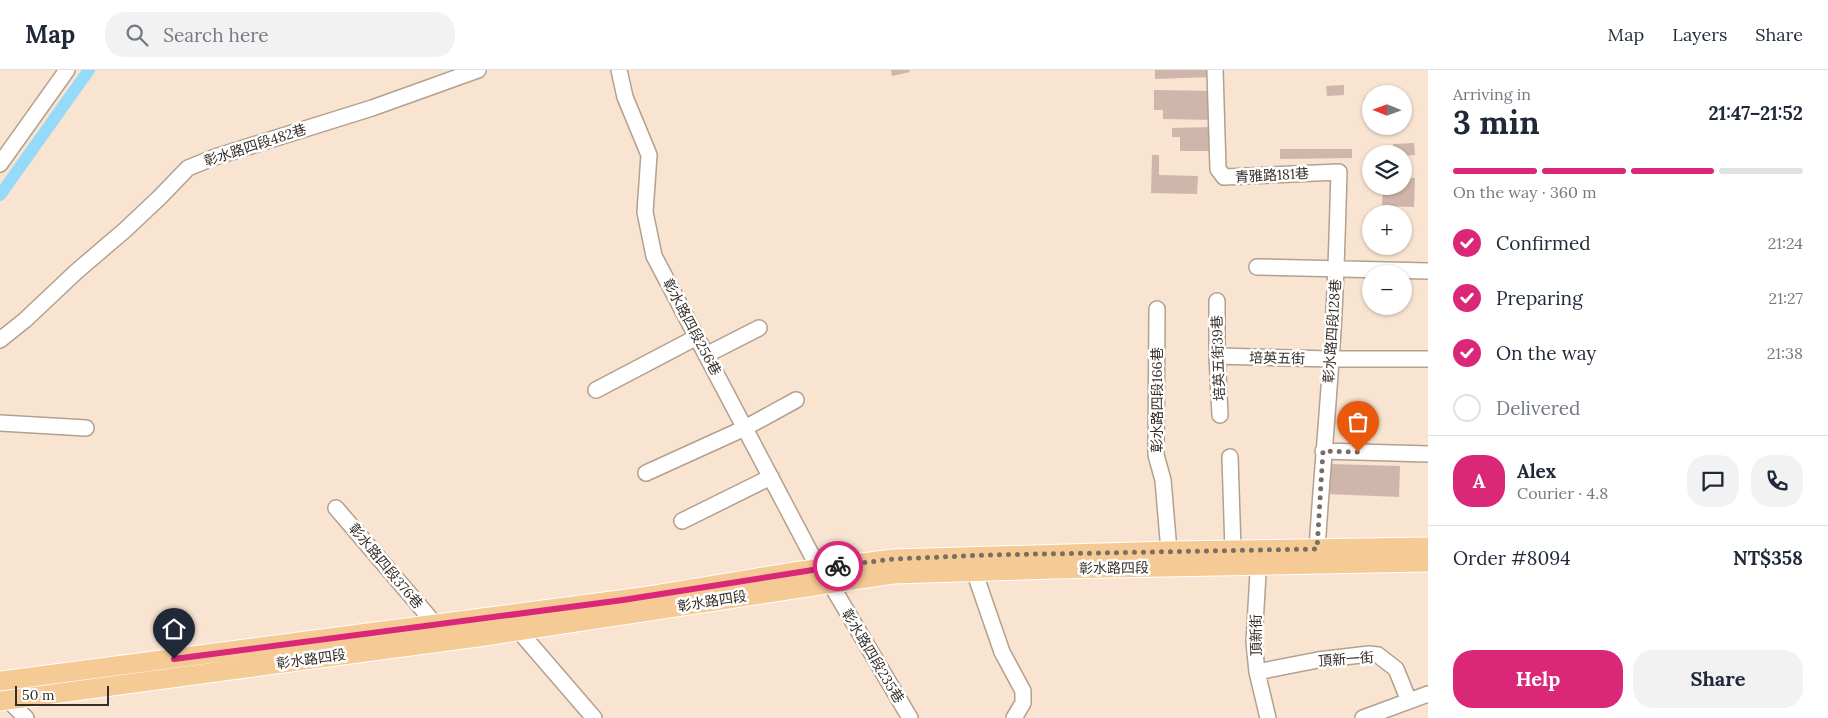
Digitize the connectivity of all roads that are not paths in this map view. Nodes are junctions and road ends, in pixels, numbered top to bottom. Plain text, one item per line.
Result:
1 (67, 70) edge
2 (478, 70) edge
3 (619, 70) edge
4 (1215, 70) edge
5 (0, 164) edge
6 (1339, 172) joint
7 (1257, 267) dead end
8 (1336, 268) junction
9 (1428, 272) edge
10 (1217, 301) dead end
11 (1157, 309) dead end
12 (759, 328) dead end
13 (697, 336) junction
14 (0, 340) edge
15 (706, 355) junction
16 (1217, 356) junction
17 (1331, 359) junction
18 (1428, 359) edge
19 (596, 390) dead end
20 (796, 400) dead end
21 (1220, 415) dead end
22 (0, 422) edge
23 (86, 428) dead end
24 (745, 428) junction
25 (1323, 451) junction
26 (1428, 454) edge
27 (1230, 457) dead end
28 (646, 474) dead end
29 (771, 477) junction
30 (336, 508) dead end
31 (682, 521) dead end
32 (1428, 547) edge
33 (1317, 549) junction
34 (1233, 550) junction
35 (1169, 551) junction
36 (1259, 558) junction
37 (1428, 562) edge
38 (974, 571) junction
39 (825, 576) junction
40 (435, 624) junction
41 (485, 627) junction
42 (519, 631) junction
43 (1257, 672) junction
44 (0, 681) edge
45 (1428, 694) edge
46 (3, 699) edge
47 (1409, 701) junction
48 (26, 718) edge
49 (594, 718) edge
50 (910, 718) edge
51 (1014, 718) edge
52 (1268, 718) edge
53 (1363, 718) edge

1 - 5 street
2 - 14 street, 彰水路四段482巷
3 - 13 street, 彰水路四段256巷
4 - 6 street, 青雅路181巷
6 - 8 street, 彰水路四段128巷
7 - 8 street
8 - 9 street
8 - 17 street, 彰水路四段128巷
10 - 16 street, 培英五街39巷
11 - 35 street, 彰水路四段166巷
12 - 15 street
13 - 15 street, 彰水路四段256巷
13 - 19 street
15 - 24 street, 彰水路四段256巷
16 - 17 street, 培英五街
16 - 21 street, 培英五街39巷
17 - 18 street, 培英五街
17 - 25 street, 彰水路四段128巷
20 - 24 street
22 - 23 street
24 - 28 street
24 - 29 street, 彰水路四段256巷
25 - 26 street
25 - 33 street, 彰水路四段128巷
27 - 34 street
29 - 31 street
29 - 39 street, 彰水路四段256巷
30 - 40 street, 彰水路四段376巷
32 - 33 main road, 彰水路四段
33 - 36 main road, 彰水路四段
34 - 35 main road, 彰水路四段
34 - 36 main road, 彰水路四段
35 - 39 main road, 彰水路四段
36 - 37 main road, 彰水路四段
36 - 38 main road, 彰水路四段
36 - 43 street, 頂新街
38 - 39 main road, 彰水路四段
38 - 51 street
39 - 41 main road, 彰水路四段
39 - 42 main road, 彰水路四段
39 - 50 street, 彰水路四段235巷
40 - 41 main road, 彰水路四段
40 - 44 main road, 彰水路四段
41 - 42 main road, 彰水路四段
41 - 46 main road, 彰水路四段
42 - 49 street
43 - 47 street, 頂新一街
43 - 52 street, 頂新街
45 - 47 street
46 - 48 street
47 - 53 street

